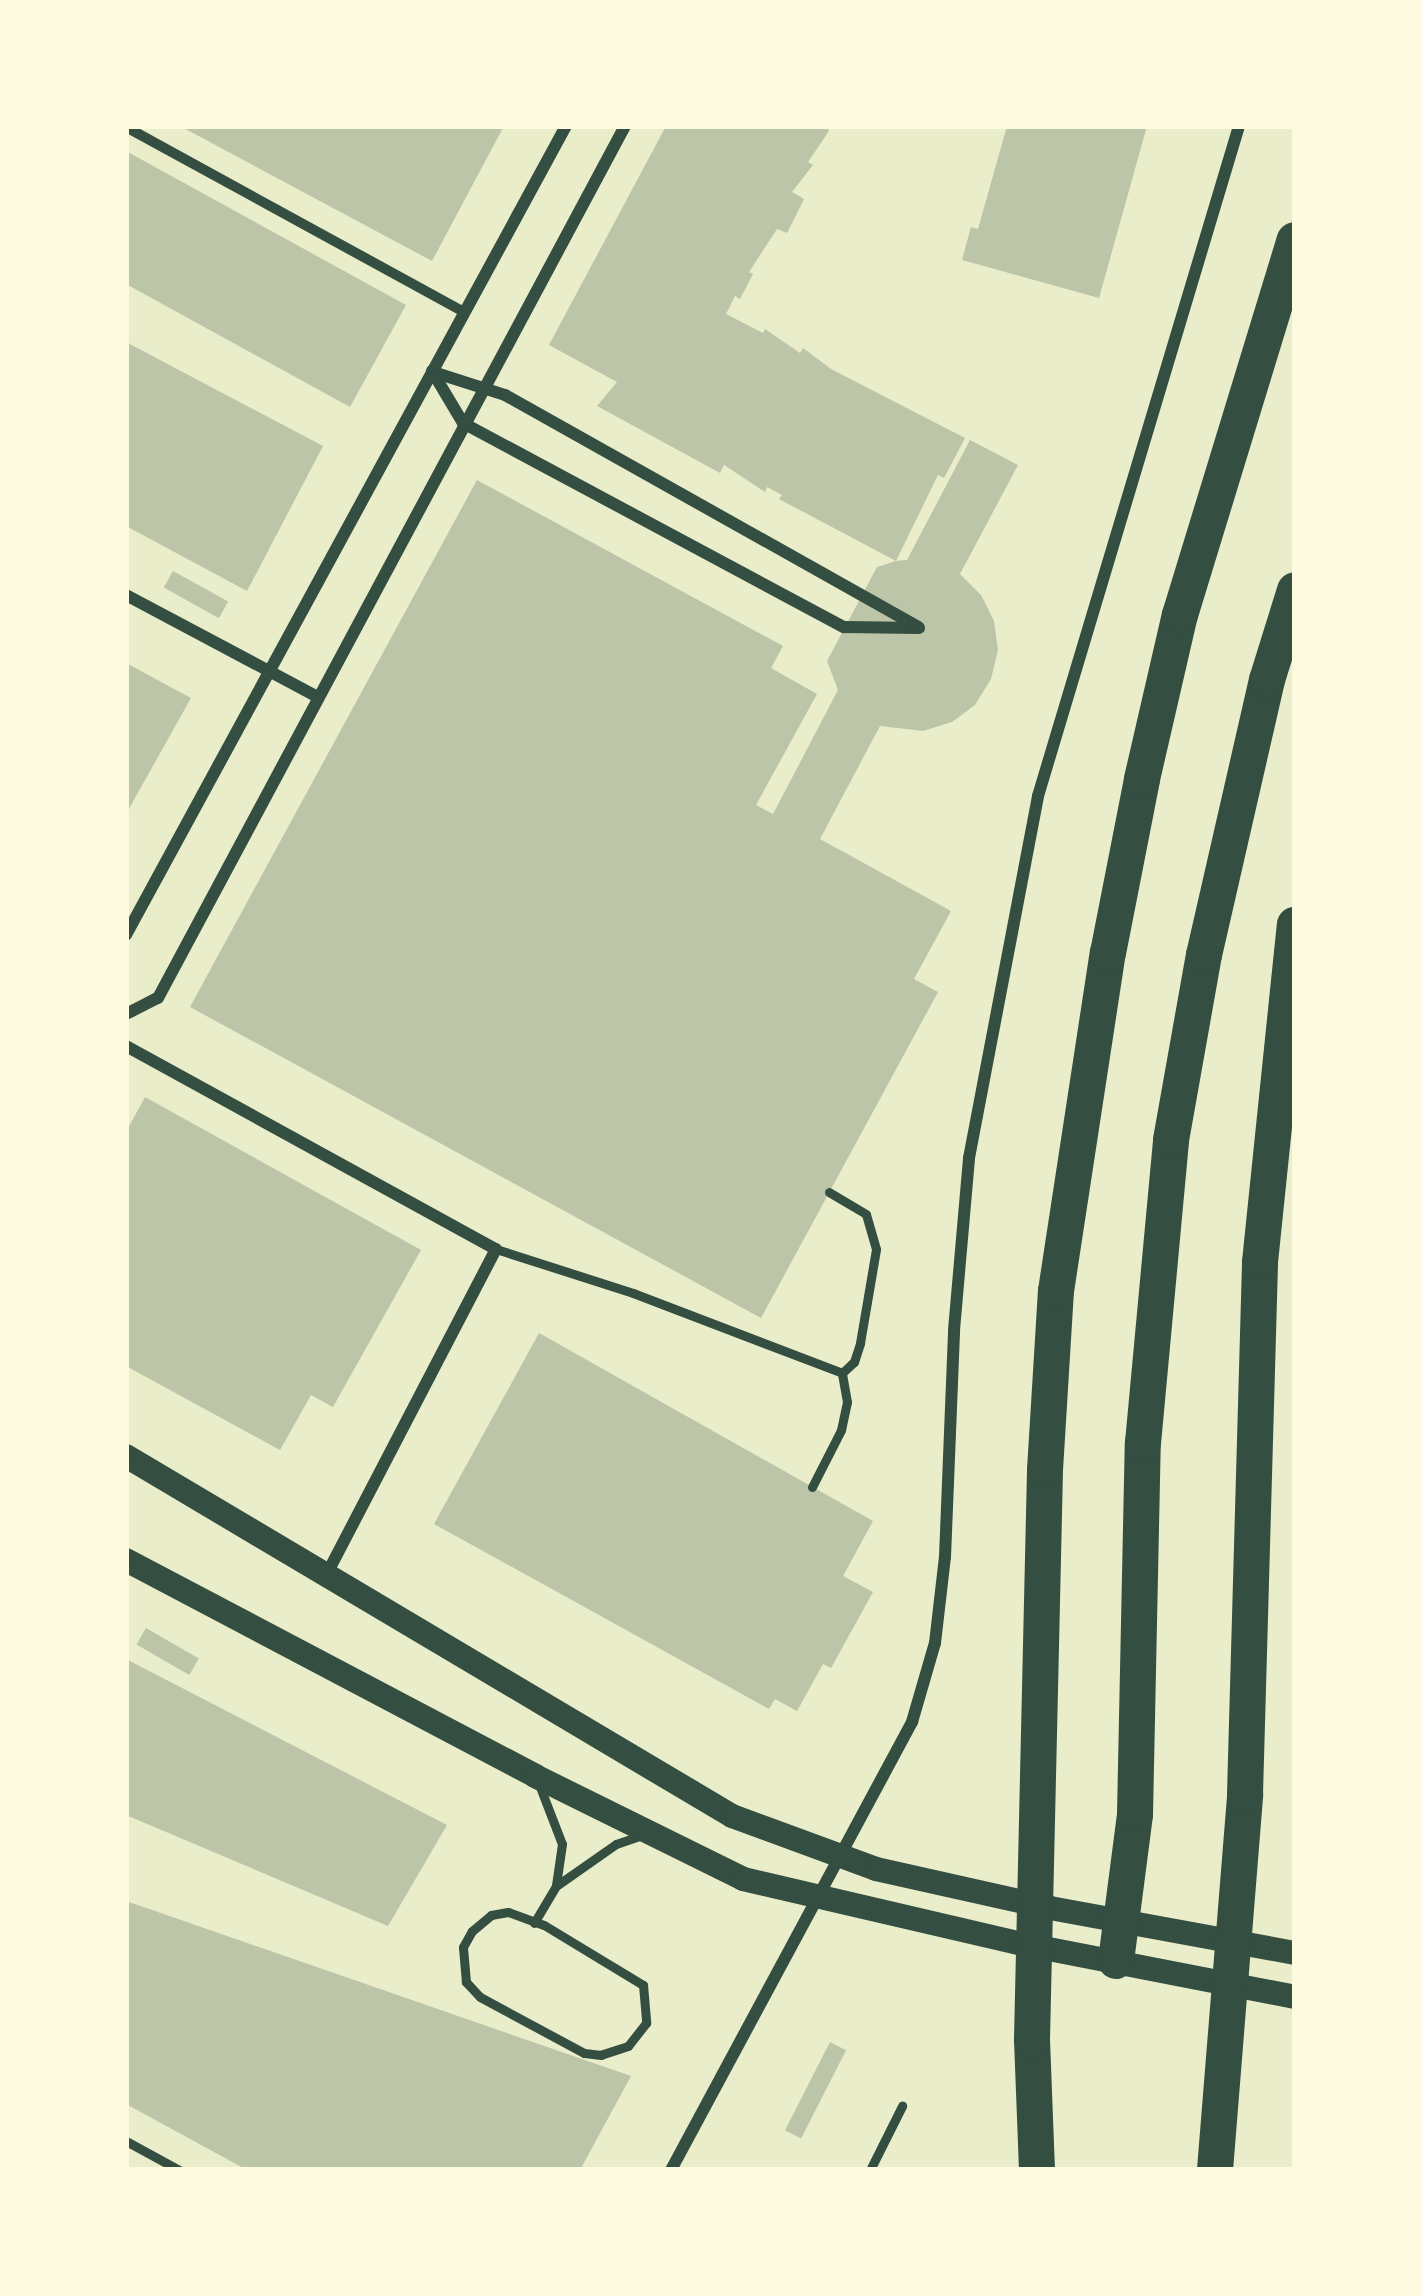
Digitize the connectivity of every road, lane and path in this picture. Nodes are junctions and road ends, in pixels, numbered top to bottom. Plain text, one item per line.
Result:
1 (566, 126) edge
2 (625, 126) edge
3 (1239, 126) edge
4 (126, 127) edge
5 (1295, 240) edge
6 (464, 312) junction
7 (432, 371) junction
8 (483, 387) junction
9 (463, 423) junction
10 (1295, 590) edge
11 (126, 595) edge
12 (267, 670) junction
13 (316, 696) junction
14 (1295, 925) edge
15 (126, 935) edge
16 (126, 1014) edge
17 (126, 1046) edge
18 (830, 1192) dead end
19 (496, 1249) junction
20 (842, 1372) junction
21 (126, 1456) edge
22 (812, 1487) dead end
23 (126, 1560) edge
24 (327, 1573) junction
25 (535, 1776) junction
26 (650, 1832) junction
27 (556, 1886) junction
28 (1122, 1922) junction
29 (534, 1923) junction
30 (1295, 1953) edge
31 (1116, 1961) junction
32 (1295, 1997) edge
33 (1032, 2039) junction
34 (902, 2106) dead end
35 (126, 2140) edge
36 (179, 2170) edge
37 (671, 2170) edge
38 (870, 2170) edge
39 (1014, 2170) edge
40 (1037, 2170) edge
41 (1215, 2170) edge

1 - 6 street
2 - 8 street
3 - 37 street
4 - 6 street
5 - 33 highway
6 - 7 street
7 - 8 street
7 - 9 street
7 - 12 street
8 - 9 street
8 - 9 street
9 - 13 street
10 - 28 highway
11 - 12 street
12 - 13 street
12 - 15 street
13 - 16 street
14 - 41 highway
17 - 19 street
18 - 20 lane
19 - 20 lane
19 - 24 street
20 - 22 lane
21 - 24 main road
23 - 25 main road
24 - 28 main road
25 - 26 main road
25 - 27 lane
26 - 27 lane
26 - 31 main road
27 - 29 lane
28 - 30 main road
28 - 31 highway
29 - 29 lane
31 - 32 main road
33 - 39 highway
33 - 40 highway
34 - 38 lane
35 - 36 lane

